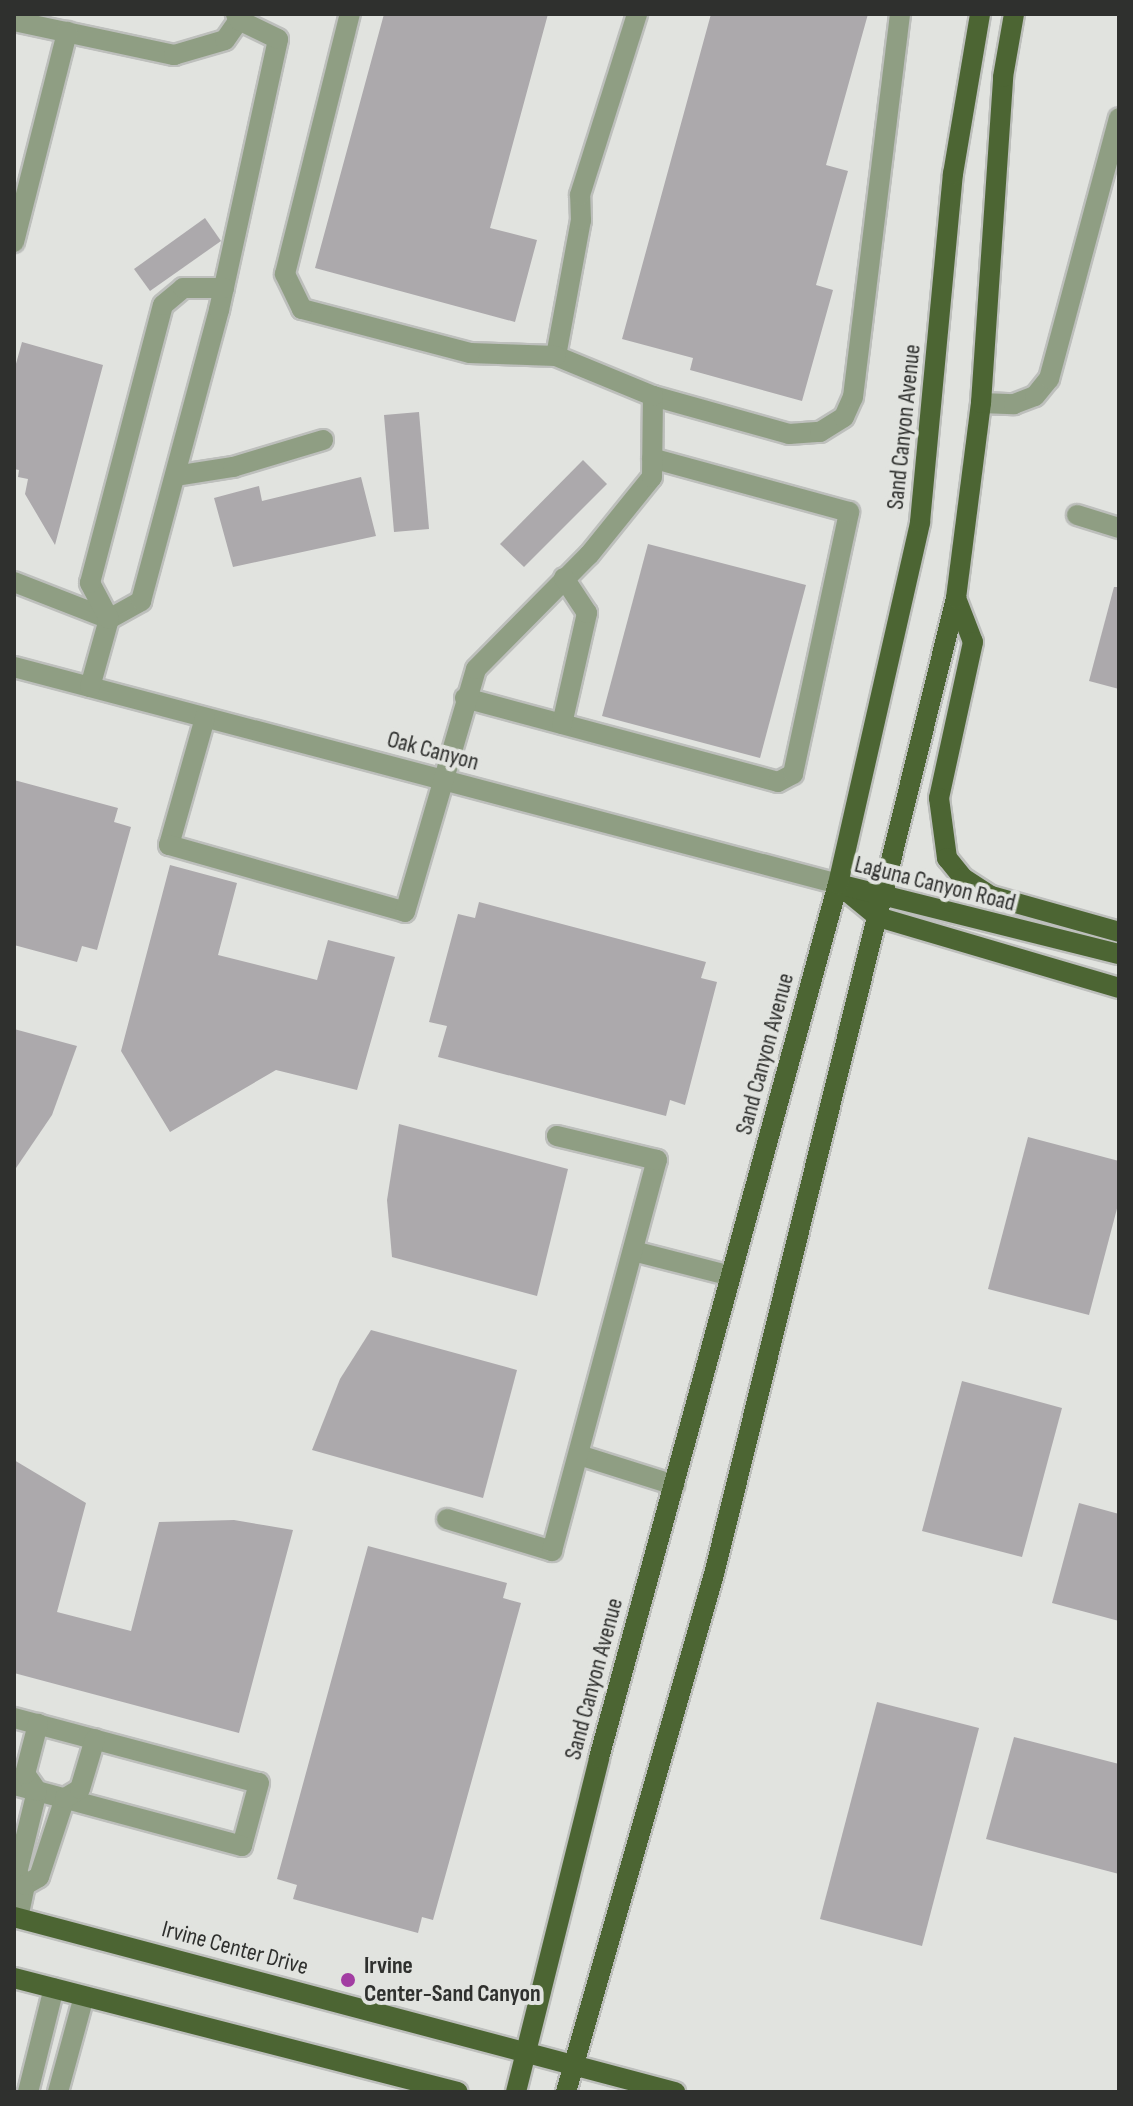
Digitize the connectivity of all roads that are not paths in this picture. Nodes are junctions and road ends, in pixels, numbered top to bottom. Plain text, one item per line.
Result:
1 (350, 14) edge
2 (637, 14) edge
3 (900, 14) edge
4 (980, 14) edge
5 (1014, 14) edge
6 (237, 17) edge
7 (14, 21) edge
8 (67, 32) junction
9 (1119, 118) edge
10 (14, 242) edge
11 (224, 288) junction
12 (556, 356) junction
13 (653, 396) junction
14 (981, 403) junction
15 (323, 440) dead end
16 (652, 458) junction
17 (175, 476) junction
18 (1077, 515) dead end
19 (1119, 528) edge
20 (564, 578) junction
21 (14, 582) edge
22 (956, 598) junction
23 (109, 619) junction
24 (14, 667) edge
25 (90, 687) junction
26 (465, 698) junction
27 (205, 718) junction
28 (562, 724) junction
29 (446, 782) junction
30 (838, 884) junction
31 (885, 895) junction
32 (878, 917) junction
33 (1119, 932) edge
34 (1119, 954) edge
35 (1119, 988) edge
36 (557, 1136) dead end
37 (633, 1251) junction
38 (731, 1276) junction
39 (579, 1455) junction
40 (674, 1485) junction
41 (447, 1519) dead end
42 (14, 1718) edge
43 (38, 1724) junction
44 (95, 1739) junction
45 (14, 1785) edge
46 (37, 1791) junction
47 (65, 1798) junction
48 (25, 1885) junction
49 (16, 1918) edge
50 (14, 1978) edge
51 (54, 1988) junction
52 (84, 1996) junction
53 (526, 2052) junction
54 (573, 2066) junction
55 (28, 2092) edge
56 (58, 2092) edge
57 (458, 2092) edge
58 (516, 2092) edge
59 (566, 2092) edge
60 (675, 2092) edge

1 - 12 street
2 - 12 street
3 - 13 street
4 - 30 main road, Sand Canyon Avenue
5 - 14 main road
6 - 8 street
6 - 11 street
7 - 8 street
8 - 10 street
9 - 14 street
11 - 17 street
11 - 23 street
12 - 13 street
13 - 16 street
14 - 22 main road
15 - 17 street
16 - 20 street
16 - 28 street
17 - 23 street
18 - 19 street
20 - 26 street
20 - 28 street
21 - 23 street
22 - 31 main road
22 - 33 main road
23 - 25 street
24 - 25 street, Oak Canyon
25 - 27 street, Oak Canyon
26 - 28 street
26 - 29 street
27 - 29 street, Oak Canyon
27 - 29 street
29 - 30 street, Oak Canyon
30 - 31 main road, Laguna Canyon Road
30 - 32 main road, Laguna Canyon Road
30 - 38 main road, Sand Canyon Avenue
31 - 32 main road
31 - 34 main road, Laguna Canyon Road
32 - 35 main road, Laguna Canyon Road
32 - 54 main road
36 - 37 street
37 - 38 street
37 - 39 street
38 - 40 main road, Sand Canyon Avenue
39 - 40 street
39 - 41 street
40 - 53 main road, Sand Canyon Avenue
42 - 43 street
43 - 44 street
43 - 46 street
44 - 47 street
44 - 47 street
45 - 46 street
46 - 47 street
46 - 48 street
47 - 48 street
48 - 49 street
49 - 53 main road, Irvine Center Drive
50 - 51 main road
51 - 52 main road
51 - 55 street
52 - 56 street
52 - 57 main road
53 - 54 main road, Irvine Center Drive
53 - 58 main road, Sand Canyon Avenue
54 - 59 main road
54 - 60 main road, Irvine Center Drive

